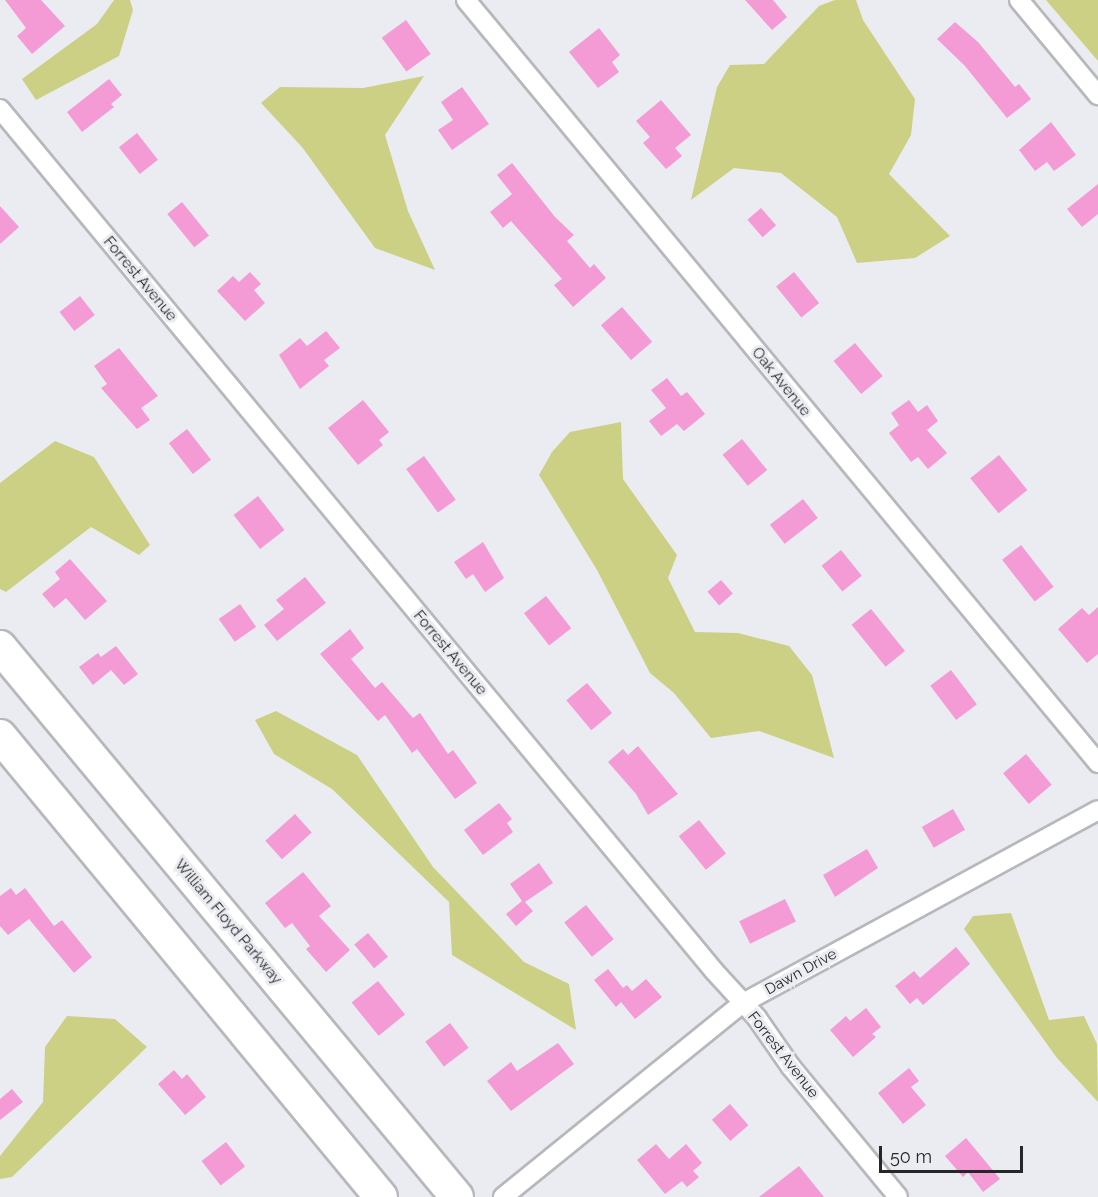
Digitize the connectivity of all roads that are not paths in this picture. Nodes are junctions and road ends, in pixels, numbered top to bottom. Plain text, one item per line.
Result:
1 (466, 0) edge
2 (1019, 0) edge
3 (1098, 95) edge
4 (0, 109) edge
5 (0, 647) edge
6 (0, 736) edge
7 (1098, 763) edge
8 (1098, 810) edge
9 (741, 1004) junction
10 (381, 1197) edge
11 (457, 1197) edge
12 (503, 1197) edge
13 (898, 1197) edge

1 - 7 street, Oak Avenue
2 - 3 street
4 - 9 street, Forrest Avenue
5 - 11 highway, William Floyd Parkway
6 - 10 highway
8 - 9 street, Dawn Drive
9 - 12 street, Dawn Drive
9 - 13 street, Forrest Avenue

